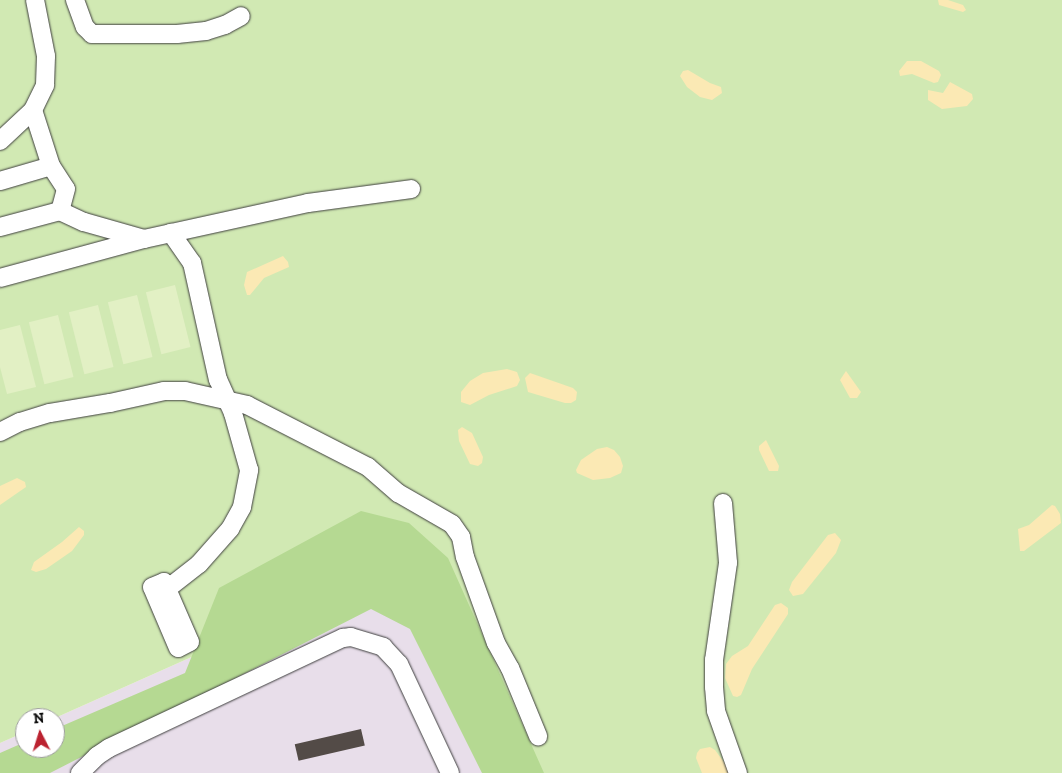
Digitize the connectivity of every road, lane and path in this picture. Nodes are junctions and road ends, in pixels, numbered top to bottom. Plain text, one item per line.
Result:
1 (35, 0) edge
2 (75, 0) edge
3 (241, 16) dead end
4 (33, 110) junction
5 (0, 141) edge
6 (51, 166) junction
7 (0, 181) edge
8 (411, 189) dead end
9 (60, 211) junction
10 (0, 227) edge
11 (171, 233) junction
12 (144, 239) junction
13 (0, 278) edge
14 (228, 400) junction
15 (0, 432) edge
16 (723, 503) dead end
17 (167, 589) dead end
18 (538, 736) dead end
19 (80, 773) edge
20 (450, 773) edge
21 (738, 773) edge

1 - 4 lane
2 - 3 lane
4 - 5 lane
4 - 6 lane
6 - 7 lane
6 - 9 lane
8 - 11 lane
9 - 10 lane
9 - 12 lane
11 - 12 lane
11 - 14 lane
12 - 13 lane
14 - 15 lane
14 - 17 lane
14 - 18 lane
16 - 21 lane
19 - 20 lane

